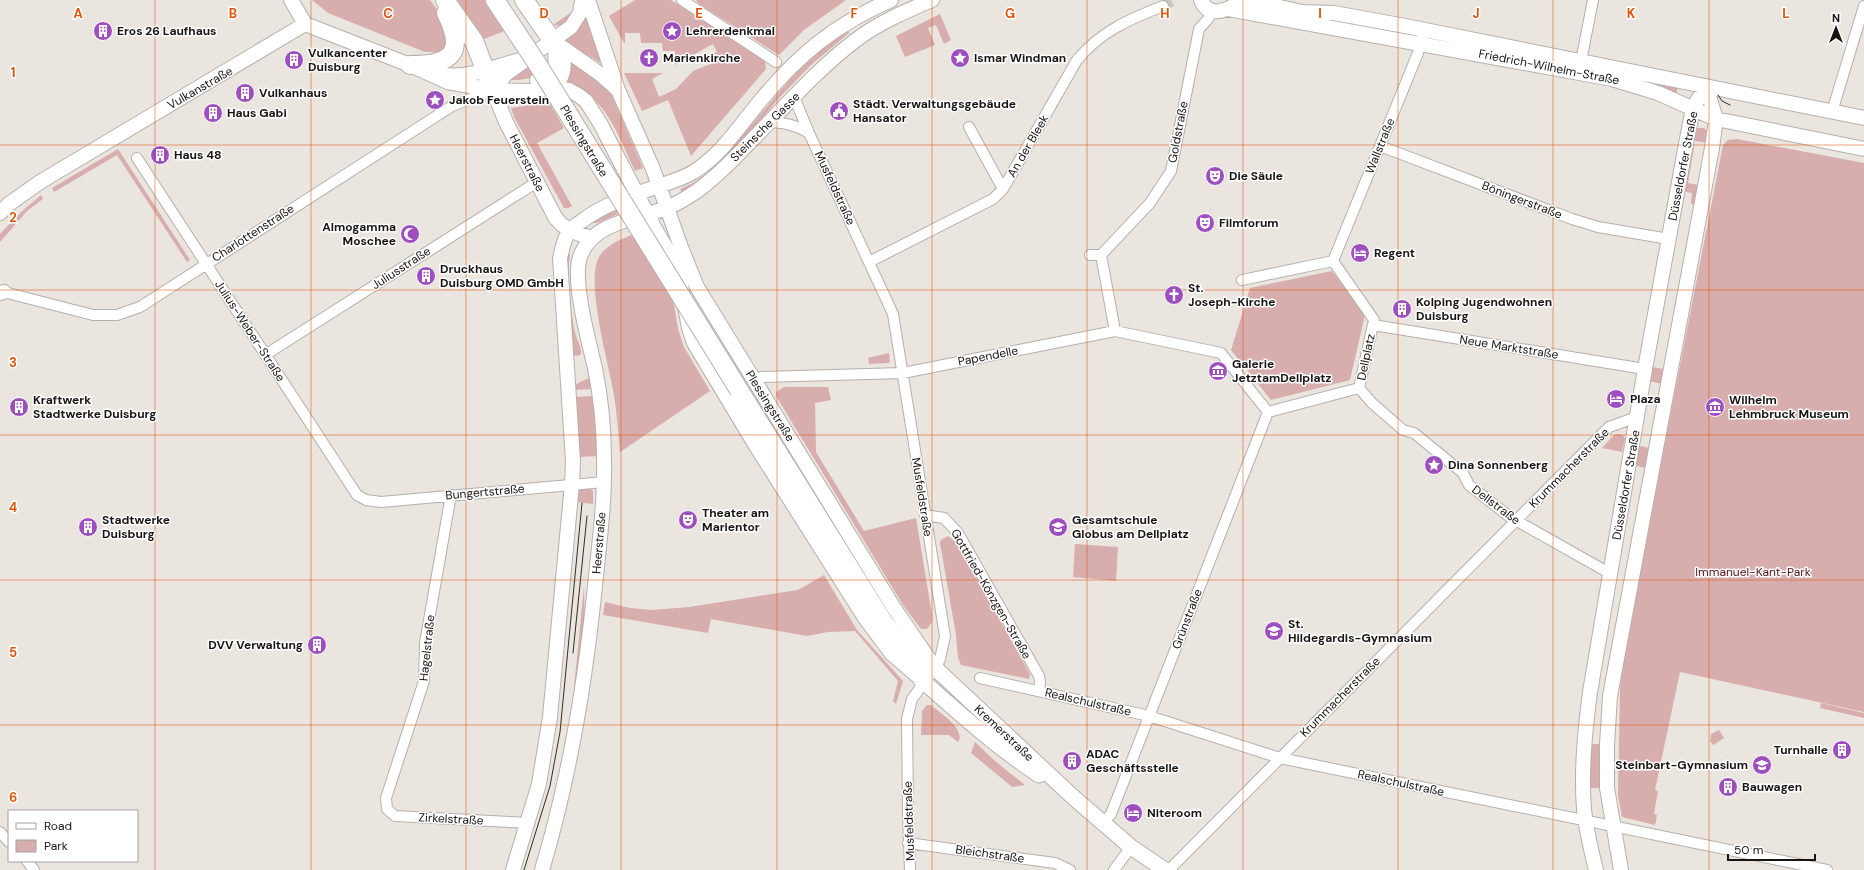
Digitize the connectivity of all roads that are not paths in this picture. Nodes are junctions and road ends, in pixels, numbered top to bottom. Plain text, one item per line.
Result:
1 (291, 0) edge
2 (439, 0) edge
3 (445, 0) edge
4 (495, 0) edge
5 (524, 0) edge
6 (582, 0) edge
7 (588, 0) edge
8 (682, 0) edge
9 (891, 0) edge
10 (932, 0) edge
11 (1201, 0) edge
12 (1248, 0) edge
13 (1592, 0) edge
14 (1233, 4) edge
15 (1163, 6) tunnel mouth
16 (1864, 6) edge
17 (1211, 12) junction
18 (305, 24) junction
19 (1423, 37) junction
20 (552, 40) junction
21 (526, 59) junction
22 (776, 62) dead end
23 (410, 65) junction
24 (1579, 67) junction
25 (487, 70) junction
26 (1706, 86) junction
27 (554, 88) junction
28 (493, 90) junction
29 (514, 90) junction
30 (618, 90) junction
31 (794, 97) junction
32 (1693, 108) junction
33 (1832, 112) junction
34 (1864, 118) edge
35 (1716, 119) junction
36 (770, 122) junction
37 (969, 127) dead end
38 (809, 133) junction
39 (1380, 146) junction
40 (1864, 150) edge
41 (137, 158) dead end
42 (537, 182) junction
43 (660, 186) junction
44 (1003, 189) junction
45 (637, 194) junction
46 (668, 208) junction
47 (0, 213) edge
48 (647, 214) junction
49 (570, 231) junction
50 (591, 238) junction
51 (1669, 239) junction
52 (1090, 255) dead end
53 (1101, 255) junction
54 (1333, 261) junction
55 (869, 262) junction
56 (206, 263) junction
57 (1242, 280) dead end
58 (1, 292) edge
59 (1373, 323) junction
60 (1115, 331) junction
61 (264, 355) junction
62 (1645, 369) junction
63 (903, 373) junction
64 (753, 379) junction
65 (1359, 388) junction
66 (1268, 412) junction
67 (1637, 417) junction
68 (604, 482) junction
69 (572, 484) junction
70 (451, 495) junction
71 (366, 500) joint
72 (925, 515) junction
73 (1516, 521) junction
74 (1610, 574) junction
75 (930, 675) junction
76 (980, 678) dead end
77 (1039, 691) junction
78 (1149, 716) junction
79 (1280, 758) junction
80 (386, 798) joint
81 (1585, 820) junction
82 (529, 822) junction
83 (1103, 823) junction
84 (1612, 826) junction
85 (0, 832) edge
86 (8, 841) edge
87 (908, 843) junction
88 (1131, 847) junction
89 (28, 862) edge
90 (34, 870) edge
91 (514, 870) edge
92 (542, 870) edge
93 (910, 870) edge
94 (1070, 870) edge
95 (1114, 870) edge
96 (1165, 870) edge
97 (1169, 870) edge
98 (1596, 870) edge
99 (1621, 870) edge
100 (1827, 870) edge

1 - 18 main road
2 - 23 highway
3 - 25 highway
4 - 75 highway, Plessingstraße, bridge
5 - 20 highway
6 - 20 main road
7 - 30 main road, Plessingstraße
8 - 22 street
9 - 43 main road, Steinsche Gasse
10 - 31 main road, Steinsche Gasse
11 - 17 main road
12 - 19 main road, Friedrich-Wilhelm-Straße
13 - 24 street
14 - 17 main road
14 - 19 main road, Friedrich-Wilhelm-Straße
15 - 44 street, An der Bleek
16 - 33 street
17 - 53 street, Goldstraße
18 - 23 main road
18 - 47 main road, Vulkanstraße
19 - 24 main road, Friedrich-Wilhelm-Straße
19 - 39 street, Wallstraße
20 - 21 main road
20 - 27 main road
20 - 29 main road
20 - 30 main road, Plessingstraße
21 - 25 main road
21 - 28 main road
23 - 25 main road
23 - 28 main road
24 - 26 main road, Friedrich-Wilhelm-Straße
24 - 32 main road, Friedrich-Wilhelm-Straße
25 - 28 highway
26 - 32 main road, Düsseldorfer Straße
26 - 33 main road, Friedrich-Wilhelm-Straße
26 - 35 main road, Düsseldorfer Straße
27 - 29 main road, Plessingstraße
27 - 45 main road, Plessingstraße
28 - 29 main road, Plessingstraße
28 - 42 main road, Heerstraße
28 - 56 street, Charlottenstraße
30 - 43 main road, Plessingstraße
31 - 36 main road, Steinsche Gasse
31 - 38 street, Musfeldstraße
32 - 35 main road, Friedrich-Wilhelm-Straße
32 - 51 main road, Düsseldorfer Straße
33 - 34 main road, Friedrich-Wilhelm-Straße
35 - 40 main road, Friedrich-Wilhelm-Straße
35 - 84 main road, Düsseldorfer Straße
36 - 38 street
36 - 46 main road, Steinsche Gasse
37 - 44 street
38 - 55 street, Musfeldstraße
39 - 51 street, Böningerstraße
39 - 54 street, Wallstraße
41 - 56 street, Julius-Weber-Straße
42 - 49 main road, Heerstraße
42 - 61 street, Juliusstraße
43 - 45 main road, Steinsche Gasse
43 - 46 main road, Plessingstraße
44 - 55 street, An der Bleek
45 - 48 main road, Plessingstraße
45 - 49 main road, Steinsche Gasse
46 - 48 main road, Steinsche Gasse
46 - 64 main road, Plessingstraße
48 - 50 main road, Steinsche Gasse
48 - 75 main road, Plessingstraße
49 - 50 main road, Heerstraße
49 - 69 main road
50 - 68 main road, Heerstraße
51 - 62 main road, Düsseldorfer Straße
52 - 53 street
53 - 60 street
54 - 57 street
54 - 59 street, Dellplatz
55 - 63 street, Musfeldstraße
56 - 58 street, Charlottenstraße
56 - 61 street, Julius-Weber-Straße
59 - 62 street, Neue Marktstraße
59 - 65 street, Dellplatz
60 - 63 street, Papendelle
60 - 66 street, Papendelle
61 - 71 street, Julius-Weber-Straße
62 - 67 main road, Düsseldorfer Straße
63 - 64 street, Papendelle
63 - 72 street, Musfeldstraße
64 - 75 main road, Plessingstraße
65 - 66 street, Dellplatz
65 - 73 street, Dellstraße
66 - 78 street, Grünstraße
67 - 73 street, Krummacherstraße
67 - 74 main road, Düsseldorfer Straße
68 - 69 street, Bungertstraße
68 - 92 main road, Heerstraße
69 - 70 street, Bungertstraße
69 - 82 main road
70 - 71 street, Bungertstraße
70 - 80 street, Hagelstraße
72 - 75 street, Musfeldstraße
72 - 77 street, Gottfried-Könzgen-Straße
73 - 74 street, Dellstraße
73 - 79 street, Krummacherstraße
74 - 81 main road, Düsseldorfer Straße
75 - 83 main road, Kremerstraße
75 - 87 street, Musfeldstraße
76 - 77 street, Realschulstraße
77 - 78 street, Realschulstraße
78 - 79 street, Realschulstraße
78 - 83 street, Grünstraße
79 - 81 street, Realschulstraße
79 - 97 street, Krummacherstraße
80 - 82 street, Zirkelstraße
81 - 84 street, Realschulstraße
81 - 98 main road, Düsseldorfer Straße
82 - 91 main road
83 - 88 main road, Kremerstraße
84 - 99 main road, Düsseldorfer Straße
84 - 100 street, Realschulstraße
85 - 86 street
87 - 93 street, Musfeldstraße
87 - 94 street, Bleichstraße
88 - 95 street
88 - 96 main road, Kremerstraße
89 - 90 street

